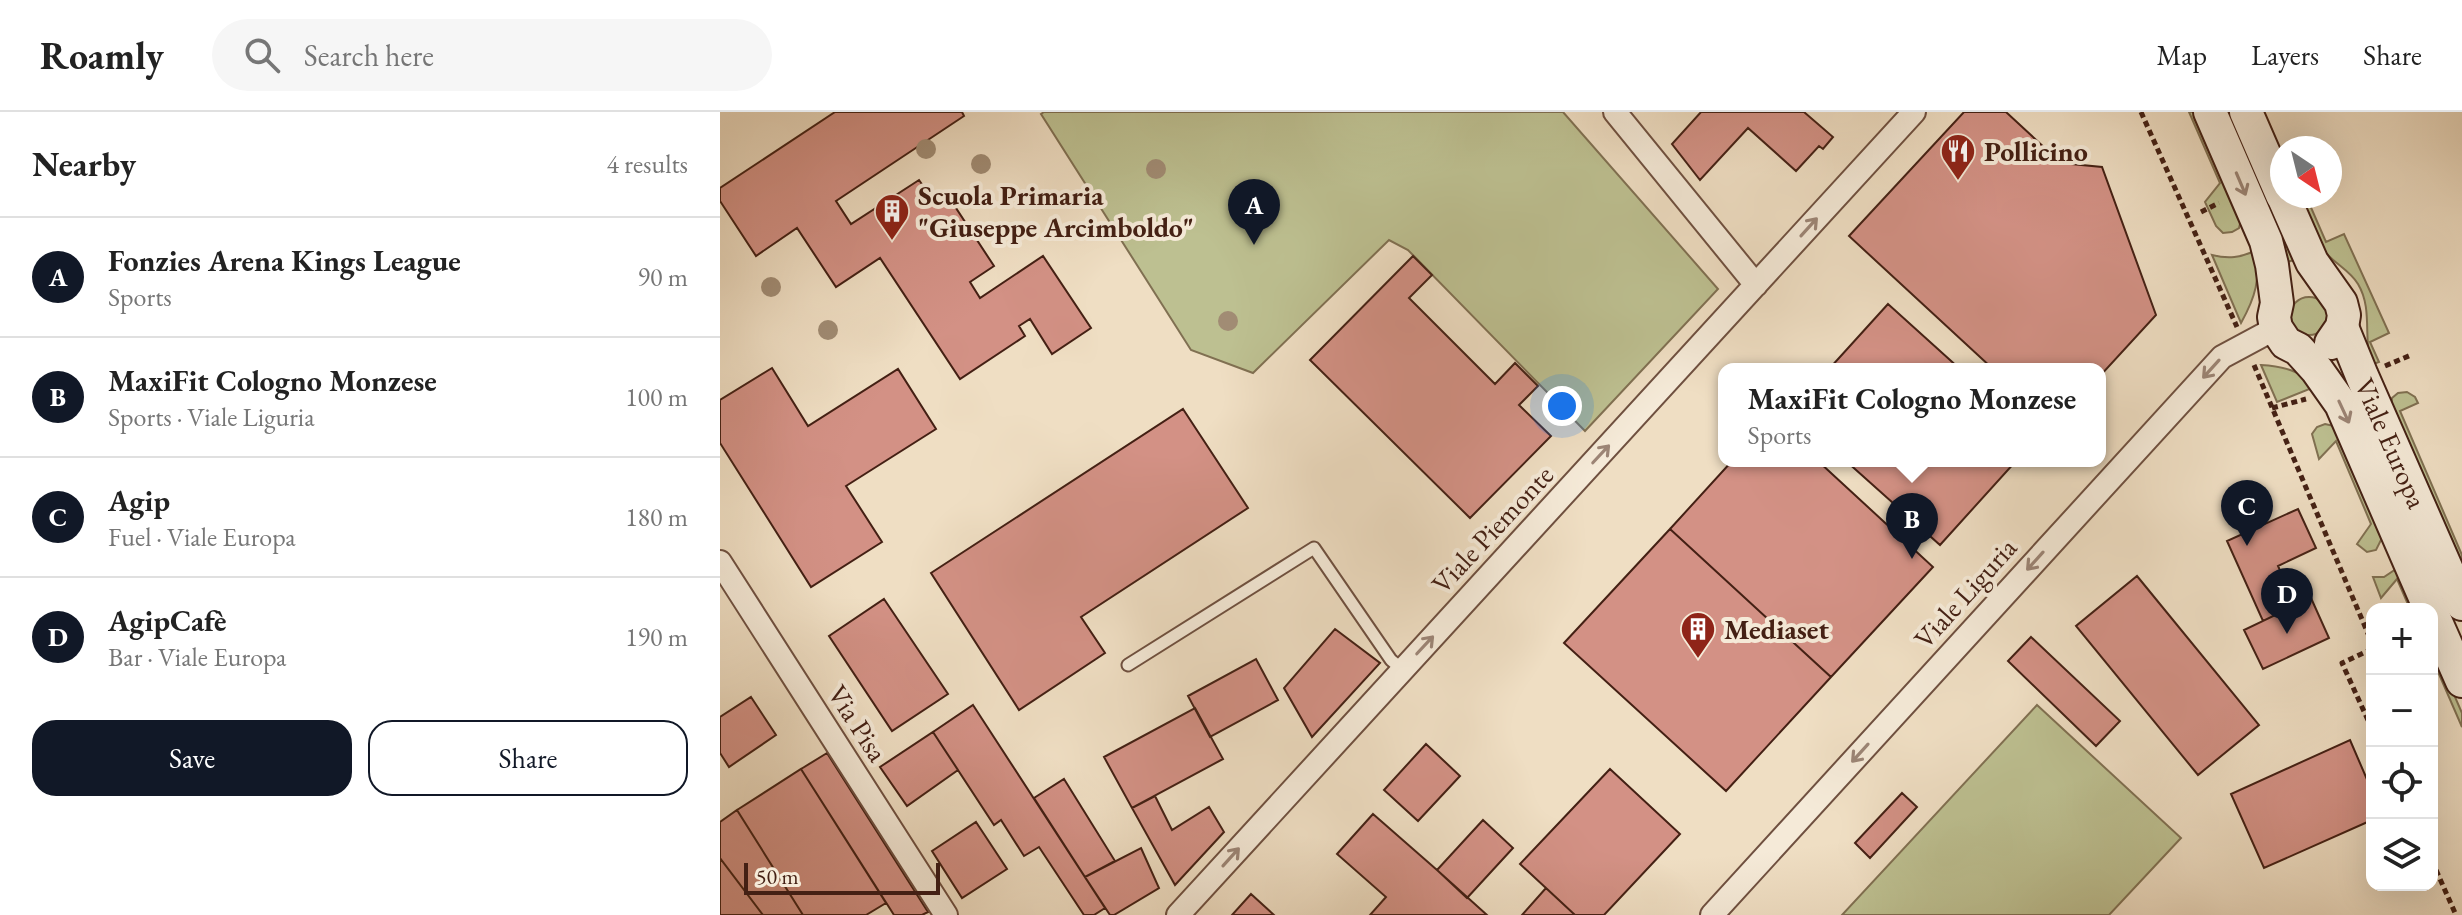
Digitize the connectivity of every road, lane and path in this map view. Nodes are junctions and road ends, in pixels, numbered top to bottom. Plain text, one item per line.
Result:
1 (1615, 112) edge
2 (1914, 112) edge
3 (2141, 112) edge
4 (2210, 112) edge
5 (2246, 112) edge
6 (2270, 167) edge
7 (2288, 208) edge
8 (1756, 285) junction
9 (2329, 288) junction
10 (2284, 327) junction
11 (2342, 327) junction
12 (2245, 344) junction
13 (720, 562) edge
14 (2428, 603) edge
15 (2462, 604) edge
16 (2438, 627) edge
17 (2366, 632) edge
18 (2366, 649) edge
19 (1128, 665) dead end
20 (1403, 670) junction
21 (2462, 681) edge
22 (2366, 716) edge
23 (2438, 874) edge
24 (946, 915) edge
25 (1178, 915) edge
26 (1712, 915) edge
27 (2456, 915) edge

1 - 8 street
8 -> 2 street, Viale Piemonte
3 - 12 path
4 -> 10 street
5 - 6 street, Viale Europa
7 - 9 street, Viale Europa
20 -> 8 street, Viale Piemonte
9 - 10 street
9 - 11 street, Viale Europa
10 - 11 street
10 - 12 street, Viale Liguria
10 -> 14 street, Viale Europa
11 - 15 street, Viale Europa
12 - 17 path
12 -> 26 street, Viale Liguria
13 - 24 street, Via Pisa
16 - 21 street, Viale Europa
18 - 22 path
19 - 20 lane
25 -> 20 street, Viale Piemonte
23 - 27 path

